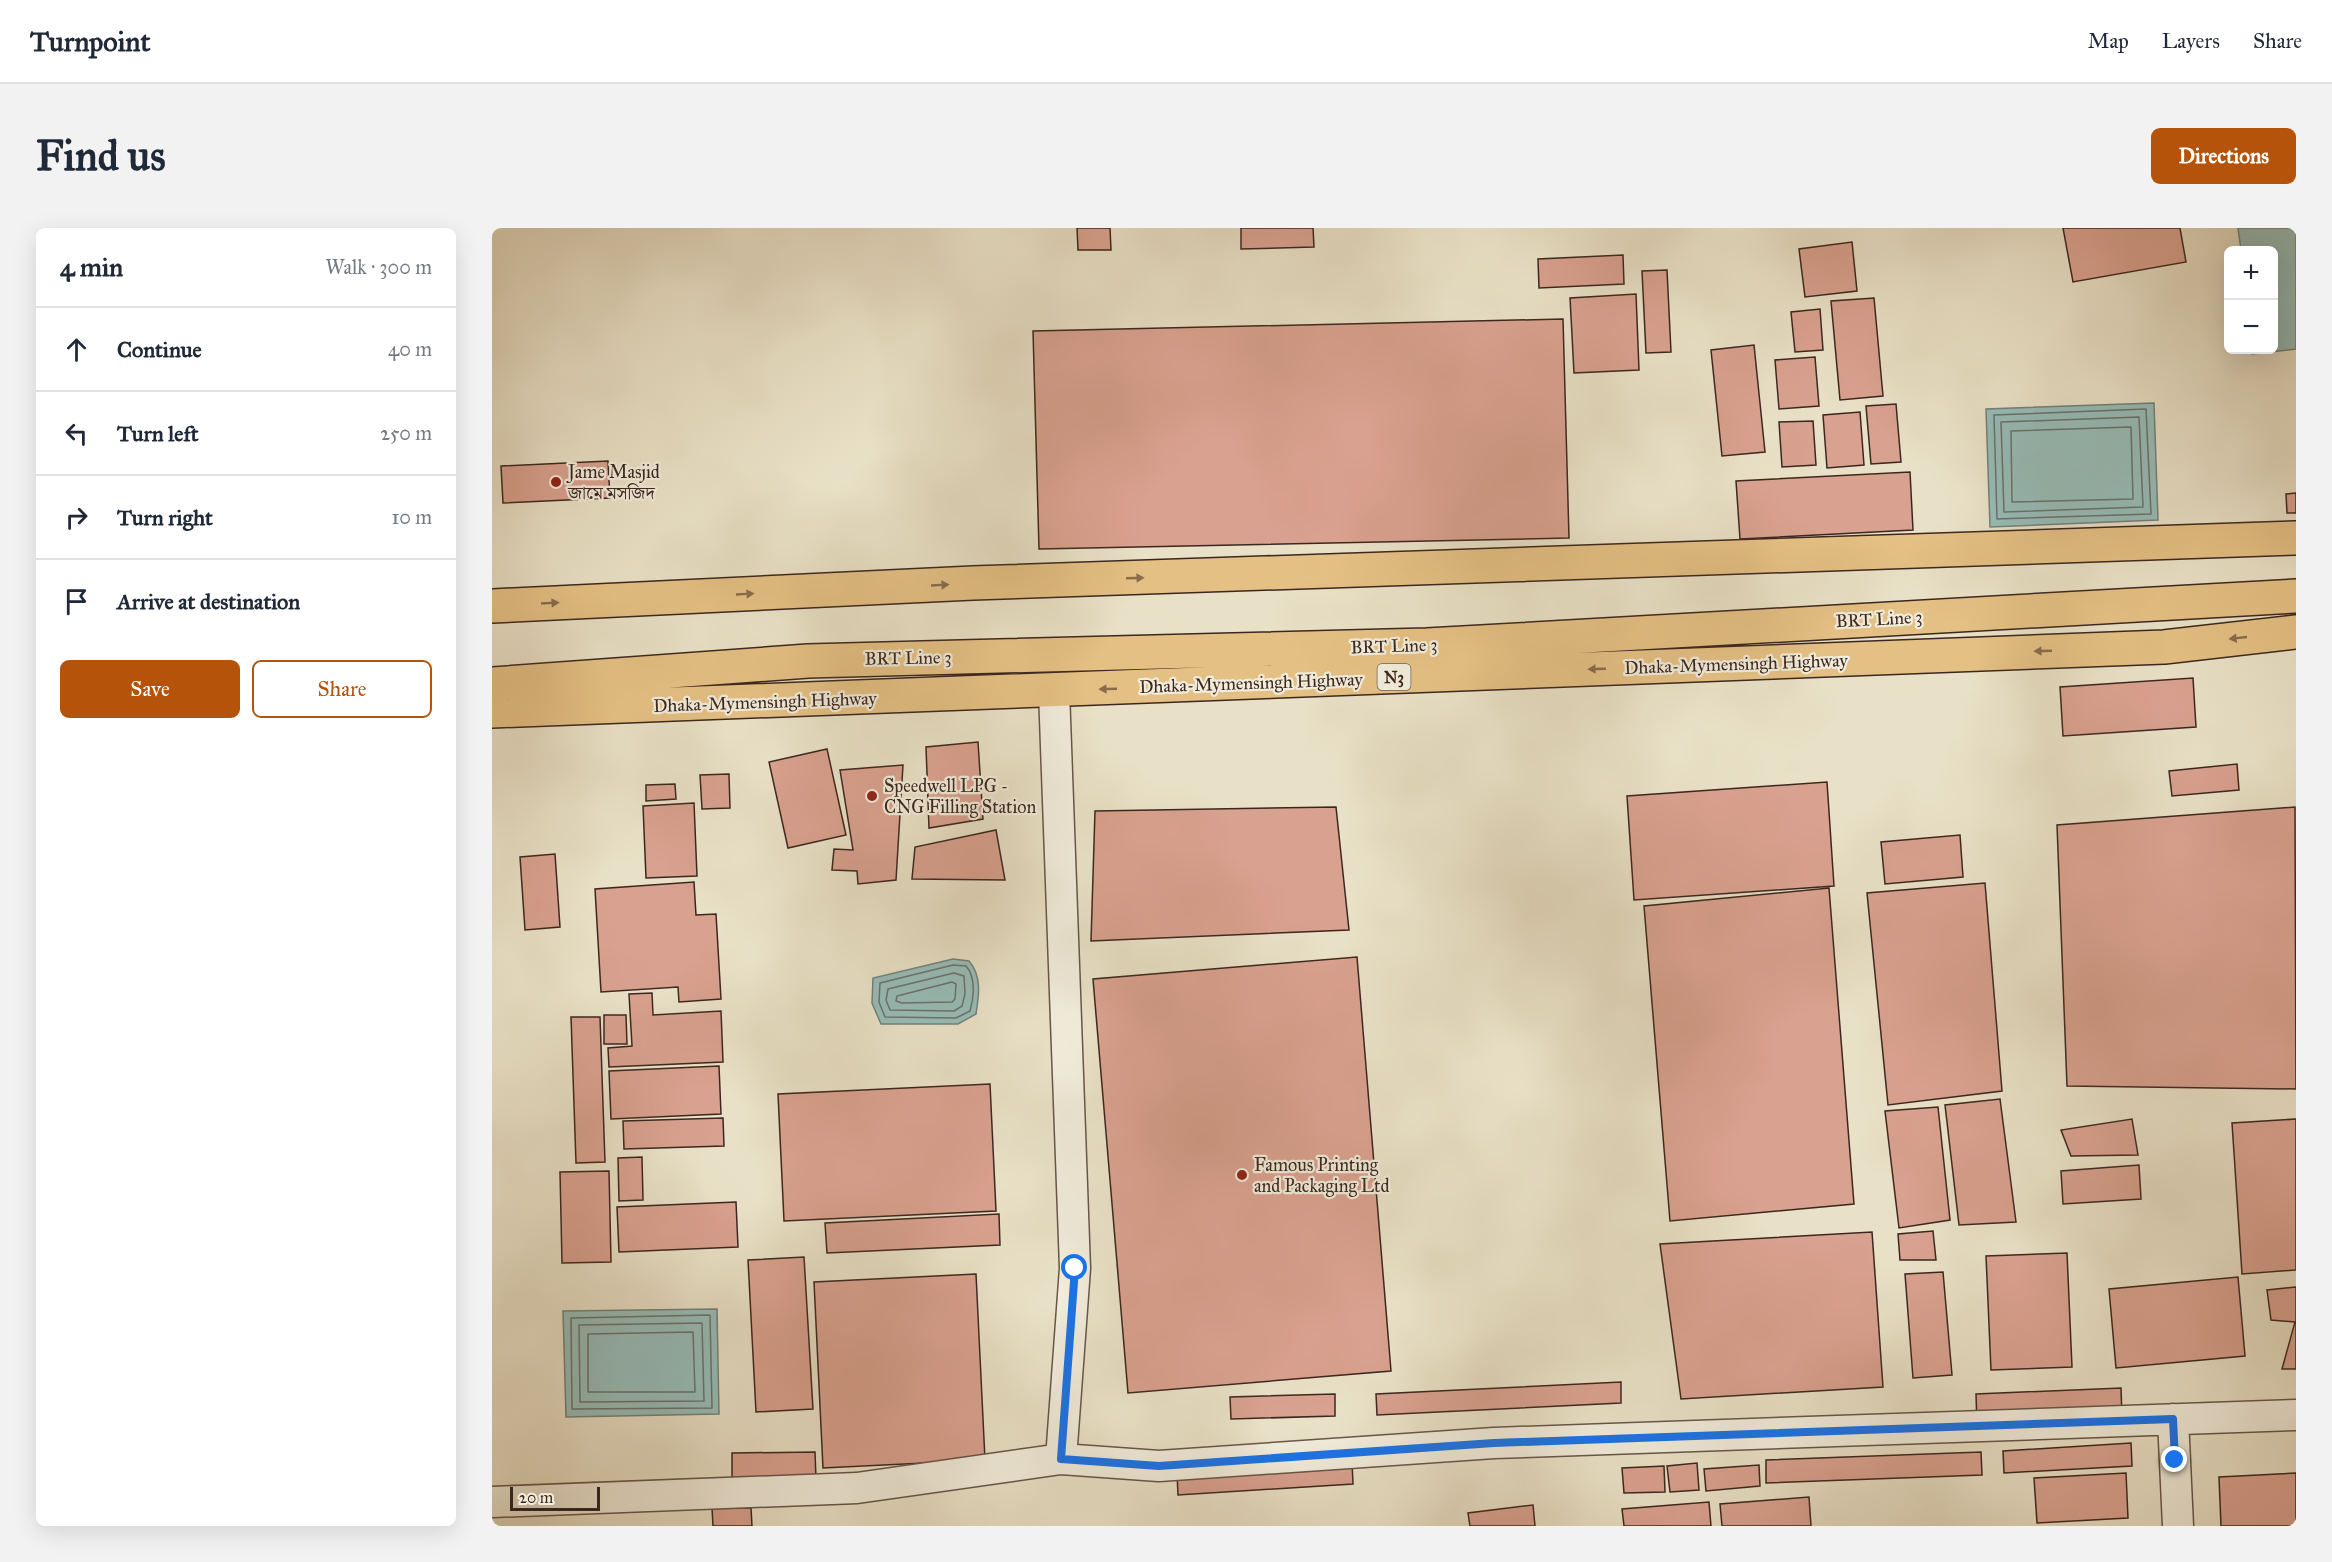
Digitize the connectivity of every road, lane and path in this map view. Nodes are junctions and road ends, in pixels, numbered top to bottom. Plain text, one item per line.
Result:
1 (2296, 538) edge
2 (2296, 596) edge
3 (492, 606) edge
4 (2296, 632) edge
5 (492, 684) edge
6 (1054, 691) junction
7 (492, 711) edge
8 (2296, 1415) edge
9 (2173, 1419) junction
10 (1061, 1459) junction
11 (492, 1502) edge
12 (2178, 1526) edge

3 -> 1 highway
2 - 5 highway, BRT Line 3
4 -> 6 highway, Dhaka-Mymensingh Highway / N3
6 - 7 highway, Dhaka-Mymensingh Highway / N3
6 - 10 street
8 - 9 street
9 - 10 street
9 - 12 street
10 - 11 street

